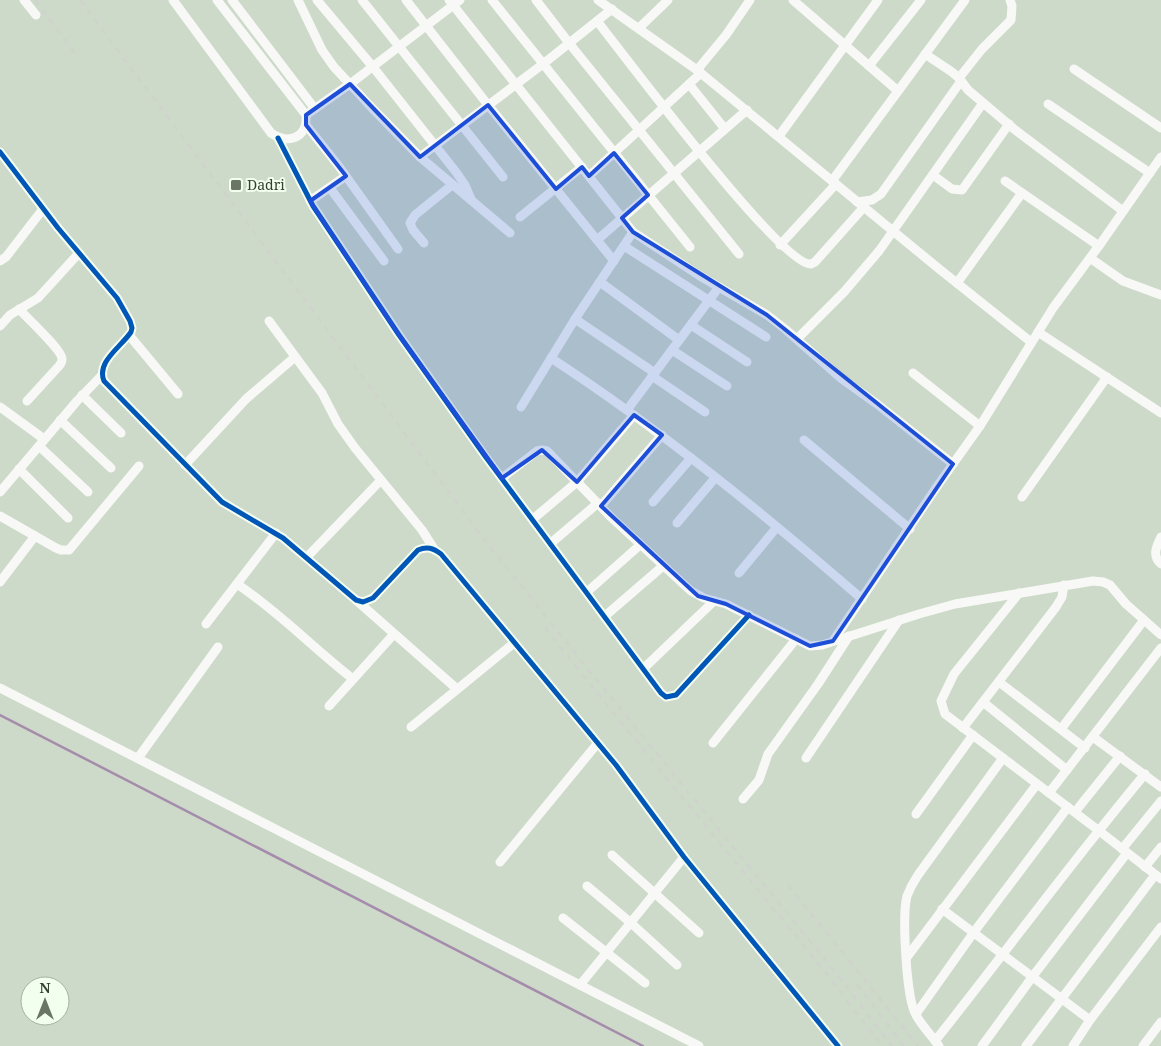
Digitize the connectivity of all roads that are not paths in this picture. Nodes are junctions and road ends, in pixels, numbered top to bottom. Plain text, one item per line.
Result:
1 (24, 0) edge
2 (173, 0) edge
3 (217, 0) edge
4 (232, 0) edge
5 (298, 0) edge
6 (317, 0) edge
7 (362, 0) edge
8 (406, 0) edge
9 (492, 0) edge
10 (536, 0) edge
11 (598, 0) edge
12 (668, 0) edge
13 (750, 0) edge
14 (793, 0) edge
15 (878, 0) edge
16 (921, 0) edge
17 (965, 0) edge
18 (1010, 0) edge
19 (454, 2) edge
20 (612, 10) junction
21 (36, 15) dead end
22 (597, 21) junction
23 (427, 26) junction
24 (639, 28) junction
25 (569, 43) junction
26 (846, 44) junction
27 (399, 47) junction
28 (925, 54) junction
29 (543, 64) junction
30 (869, 66) junction
31 (373, 67) junction
32 (1074, 69) dead end
33 (699, 72) junction
34 (960, 79) junction
35 (350, 84) junction
36 (516, 84) junction
37 (689, 84) junction
38 (898, 92) junction
39 (983, 103) junction
40 (1048, 104) dead end
41 (488, 106) junction
42 (664, 107) junction
43 (315, 109) junction
44 (747, 110) junction
45 (306, 120) junction
46 (1008, 124) junction
47 (462, 125) junction
48 (1161, 128) edge
49 (725, 129) junction
50 (639, 130) junction
51 (779, 136) junction
52 (278, 138) junction
53 (435, 146) junction
54 (700, 151) junction
55 (0, 152) edge
56 (614, 153) junction
57 (420, 157) junction
58 (1161, 157) edge
59 (582, 167) junction
60 (1155, 171) edge
61 (673, 172) junction
62 (933, 175) junction
63 (346, 176) junction
64 (589, 176) junction
65 (503, 178) dead end
66 (1004, 181) dead end
67 (834, 182) junction
68 (452, 185) junction
69 (330, 188) junction
70 (556, 188) junction
71 (1022, 192) junction
72 (648, 195) junction
73 (310, 201) junction
74 (472, 202) junction
75 (860, 204) junction
76 (43, 209) junction
77 (1123, 211) junction
78 (520, 217) dead end
79 (622, 218) junction
80 (634, 232) junction
81 (894, 232) junction
82 (510, 233) dead end
83 (597, 240) junction
84 (424, 243) dead end
85 (780, 245) junction
86 (624, 246) junction
87 (1099, 246) junction
88 (690, 247) dead end
89 (398, 249) dead end
90 (79, 253) junction
91 (740, 254) dead end
92 (1090, 258) junction
93 (614, 260) junction
94 (0, 261) edge
95 (384, 262) dead end
96 (600, 282) junction
97 (957, 283) junction
98 (719, 287) junction
99 (1161, 295) edge
100 (709, 300) junction
101 (19, 309) junction
102 (575, 320) junction
103 (269, 321) dead end
104 (691, 325) junction
105 (0, 326) edge
106 (1038, 332) junction
107 (129, 335) junction
108 (766, 337) dead end
109 (797, 339) junction
110 (680, 340) junction
111 (1031, 342) junction
112 (672, 350) junction
113 (295, 357) junction
114 (551, 358) junction
115 (747, 362) dead end
116 (914, 373) dead end
117 (653, 374) junction
118 (102, 376) junction
119 (1107, 377) junction
120 (727, 386) dead end
121 (178, 394) dead end
122 (82, 395) junction
123 (27, 401) dead end
124 (0, 407) edge
125 (521, 407) dead end
126 (631, 412) junction
127 (706, 412) dead end
128 (1161, 413) edge
129 (60, 420) junction
130 (980, 426) junction
131 (121, 433) dead end
132 (662, 435) junction
133 (804, 440) dead end
134 (41, 443) junction
135 (692, 458) junction
136 (185, 464) junction
137 (953, 464) junction
138 (139, 466) dead end
139 (111, 468) dead end
140 (19, 469) junction
141 (502, 478) junction
142 (715, 478) junction
143 (381, 480) junction
144 (577, 482) junction
145 (0, 492) edge
146 (88, 492) dead end
147 (1022, 497) dead end
148 (654, 502) dead end
149 (599, 505) junction
150 (0, 516) edge
151 (68, 518) dead end
152 (532, 519) junction
153 (677, 523) dead end
154 (777, 527) junction
155 (910, 529) junction
156 (276, 534) junction
157 (35, 536) junction
158 (1161, 537) edge
159 (551, 543) junction
160 (640, 545) junction
161 (434, 549) junction
162 (307, 558) junction
163 (1161, 564) edge
164 (663, 566) junction
165 (740, 573) dead end
166 (0, 582) edge
167 (237, 584) junction
168 (1064, 585) junction
169 (587, 592) junction
170 (1019, 593) junction
171 (862, 599) junction
172 (356, 600) junction
173 (714, 601) junction
174 (749, 615) junction
175 (605, 616) junction
176 (899, 620) junction
177 (1144, 620) junction
178 (206, 624) dead end
179 (394, 634) junction
180 (1161, 635) edge
181 (849, 636) junction
182 (796, 639) junction
183 (833, 641) junction
184 (514, 643) junction
185 (218, 647) dead end
186 (1161, 648) edge
187 (643, 668) junction
188 (353, 679) junction
189 (999, 682) junction
190 (0, 688) edge
191 (457, 689) junction
192 (982, 702) junction
193 (329, 706) dead end
194 (410, 727) dead end
195 (963, 728) junction
196 (1061, 729) junction
197 (973, 735) junction
198 (1093, 737) junction
199 (713, 743) dead end
200 (597, 744) junction
201 (1085, 748) junction
202 (1120, 756) junction
203 (138, 758) junction
204 (806, 758) dead end
205 (1002, 758) junction
206 (1067, 770) junction
207 (1145, 774) junction
208 (1037, 784) junction
209 (1161, 787) edge
210 (1049, 793) junction
211 (743, 799) dead end
212 (1161, 801) edge
213 (1071, 809) junction
214 (916, 814) dead end
215 (1098, 830) junction
216 (1161, 847) edge
217 (1124, 851) junction
218 (612, 855) dead end
219 (684, 857) junction
220 (500, 862) dead end
221 (1145, 867) junction
222 (1158, 877) edge
223 (587, 886) dead end
224 (655, 893) junction
225 (942, 909) junction
226 (563, 918) dead end
227 (631, 923) junction
228 (1161, 927) edge
229 (974, 932) junction
230 (699, 933) dead end
231 (606, 952) junction
232 (1004, 954) junction
233 (907, 957) junction
234 (677, 965) dead end
235 (1033, 976) junction
236 (645, 983) dead end
237 (580, 985) junction
238 (1062, 998) junction
239 (916, 1014) junction
240 (1090, 1020) junction
241 (1161, 1022) edge
242 (937, 1043) edge
243 (699, 1046) edge
244 (838, 1046) edge
245 (982, 1046) edge
246 (1026, 1046) edge
247 (1074, 1046) edge
248 (1143, 1046) edge

1 - 21 street
2 - 52 street
3 - 45 street
4 - 43 street
5 - 35 street
6 - 31 street
7 - 27 street
8 - 23 street
9 - 29 street
10 - 25 street
11 - 20 street
12 - 24 street
13 - 33 street
14 - 26 street
15 - 26 street
16 - 30 street
17 - 28 street
18 - 34 street
19 - 23 street
19 - 36 street
20 - 22 street
20 - 24 street
22 - 25 street
22 - 42 street
23 - 27 street
23 - 41 street
24 - 33 street
25 - 29 street
25 - 50 street
26 - 30 street
26 - 51 street
27 - 31 street
27 - 47 street
28 - 34 street
28 - 38 street
29 - 36 street
29 - 56 street
30 - 38 street
31 - 35 street
31 - 53 street
32 - 48 street
33 - 37 street
33 - 44 street
34 - 39 street
34 - 75 street
35 - 43 street
35 - 57 street
36 - 41 street
36 - 59 street
37 - 42 street
37 - 49 street
38 - 67 street
39 - 46 street
39 - 62 street
40 - 60 street
41 - 47 street
41 - 70 street
42 - 50 street
42 - 54 street
43 - 45 street
44 - 49 street
44 - 51 street
45 - 52 street
45 - 63 street
46 - 62 street
46 - 77 street
47 - 53 street
47 - 65 street
49 - 54 street
50 - 56 street
50 - 61 street
51 - 67 street
52 - 73 street
53 - 57 street
53 - 74 street
54 - 61 street
54 - 85 street
55 - 76 street
56 - 64 street
56 - 72 street
57 - 68 street
58 - 60 street
59 - 64 street
59 - 70 street
60 - 77 street
61 - 72 street
61 - 91 street
62 - 81 street
63 - 69 street
63 - 89 street
64 - 79 street
66 - 71 street
67 - 75 street
67 - 85 street
68 - 74 street
68 - 84 street
69 - 73 street
69 - 95 street
70 - 78 street
70 - 83 street
71 - 87 street
71 - 97 street
72 - 79 street
72 - 88 street
73 - 141 street
74 - 82 street
75 - 81 street
75 - 85 street
76 - 90 street
76 - 94 street
77 - 87 street
79 - 80 street
79 - 83 street
80 - 86 street
80 - 98 street
81 - 97 street
81 - 109 street
83 - 93 street
86 - 93 street
86 - 100 street
87 - 92 street
90 - 101 street
90 - 107 street
92 - 99 street
92 - 106 street
93 - 96 street
96 - 102 street
96 - 110 street
97 - 111 street
98 - 100 street
98 - 109 street
100 - 104 street
100 - 108 street
101 - 105 street
101 - 123 street
102 - 114 street
102 - 117 street
103 - 113 street
104 - 110 street
104 - 115 street
106 - 111 street
106 - 119 street
107 - 118 street
107 - 121 street
109 - 137 street
110 - 112 street
111 - 130 street
112 - 117 street
112 - 120 street
113 - 136 street
113 - 143 street
114 - 125 street
114 - 126 street
116 - 130 street
117 - 126 street
117 - 127 street
118 - 122 street
118 - 136 street
119 - 128 street
119 - 147 street
122 - 129 street
122 - 131 street
124 - 134 street
126 - 132 street
126 - 144 street
129 - 134 street
129 - 139 street
130 - 137 street
132 - 135 street
132 - 149 street
133 - 155 street
134 - 140 street
134 - 146 street
135 - 142 street
135 - 148 street
136 - 156 street
137 - 155 street
138 - 157 street
140 - 145 street
140 - 151 street
141 - 144 street
141 - 152 street
142 - 153 street
142 - 154 street
143 - 161 street
143 - 162 street
144 - 149 street
144 - 152 street
149 - 159 street
149 - 160 street
150 - 157 street
152 - 159 street
154 - 165 street
154 - 171 street
155 - 171 street
156 - 162 street
156 - 167 street
157 - 166 street
158 - 163 street
159 - 169 street
160 - 164 street
160 - 169 street
161 - 172 street
161 - 184 street
162 - 172 street
164 - 173 street
164 - 175 street
167 - 178 street
167 - 188 street
168 - 170 street
168 - 177 street
168 - 189 street
169 - 175 street
170 - 176 street
170 - 195 street
171 - 183 street
172 - 179 street
173 - 174 street
173 - 187 street
174 - 182 street
174 - 187 street
175 - 187 street
176 - 181 street
176 - 204 street
177 - 180 street
177 - 196 street
179 - 188 street
179 - 191 street
181 - 183 street
181 - 211 street
182 - 183 street
182 - 199 street
184 - 191 street
184 - 200 street
185 - 203 street
186 - 198 street
188 - 193 street
189 - 192 street
189 - 196 street
190 - 203 street
191 - 194 street
192 - 195 street
192 - 206 street
195 - 197 street
196 - 201 street
197 - 205 street
197 - 214 street
198 - 201 street
198 - 202 street
200 - 219 street
200 - 220 street
201 - 206 street
202 - 207 street
202 - 213 street
203 - 237 street
205 - 208 street
205 - 233 street
206 - 210 street
207 - 209 street
207 - 215 street
208 - 210 street
208 - 225 street
210 - 213 street
212 - 217 street
213 - 215 street
213 - 229 street
215 - 217 street
215 - 232 street
216 - 221 street
217 - 221 street
217 - 235 street
218 - 224 street
219 - 224 street
219 - 244 street
221 - 222 street
222 - 238 street
223 - 227 street
224 - 227 street
224 - 230 street
225 - 229 street
225 - 233 street
226 - 231 street
227 - 231 street
227 - 234 street
228 - 240 street
229 - 232 street
229 - 239 street
231 - 236 street
231 - 237 street
232 - 235 street
232 - 242 street
233 - 239 street
235 - 238 street
235 - 245 street
237 - 243 street
238 - 240 street
238 - 246 street
239 - 242 street
240 - 247 street
241 - 248 street

